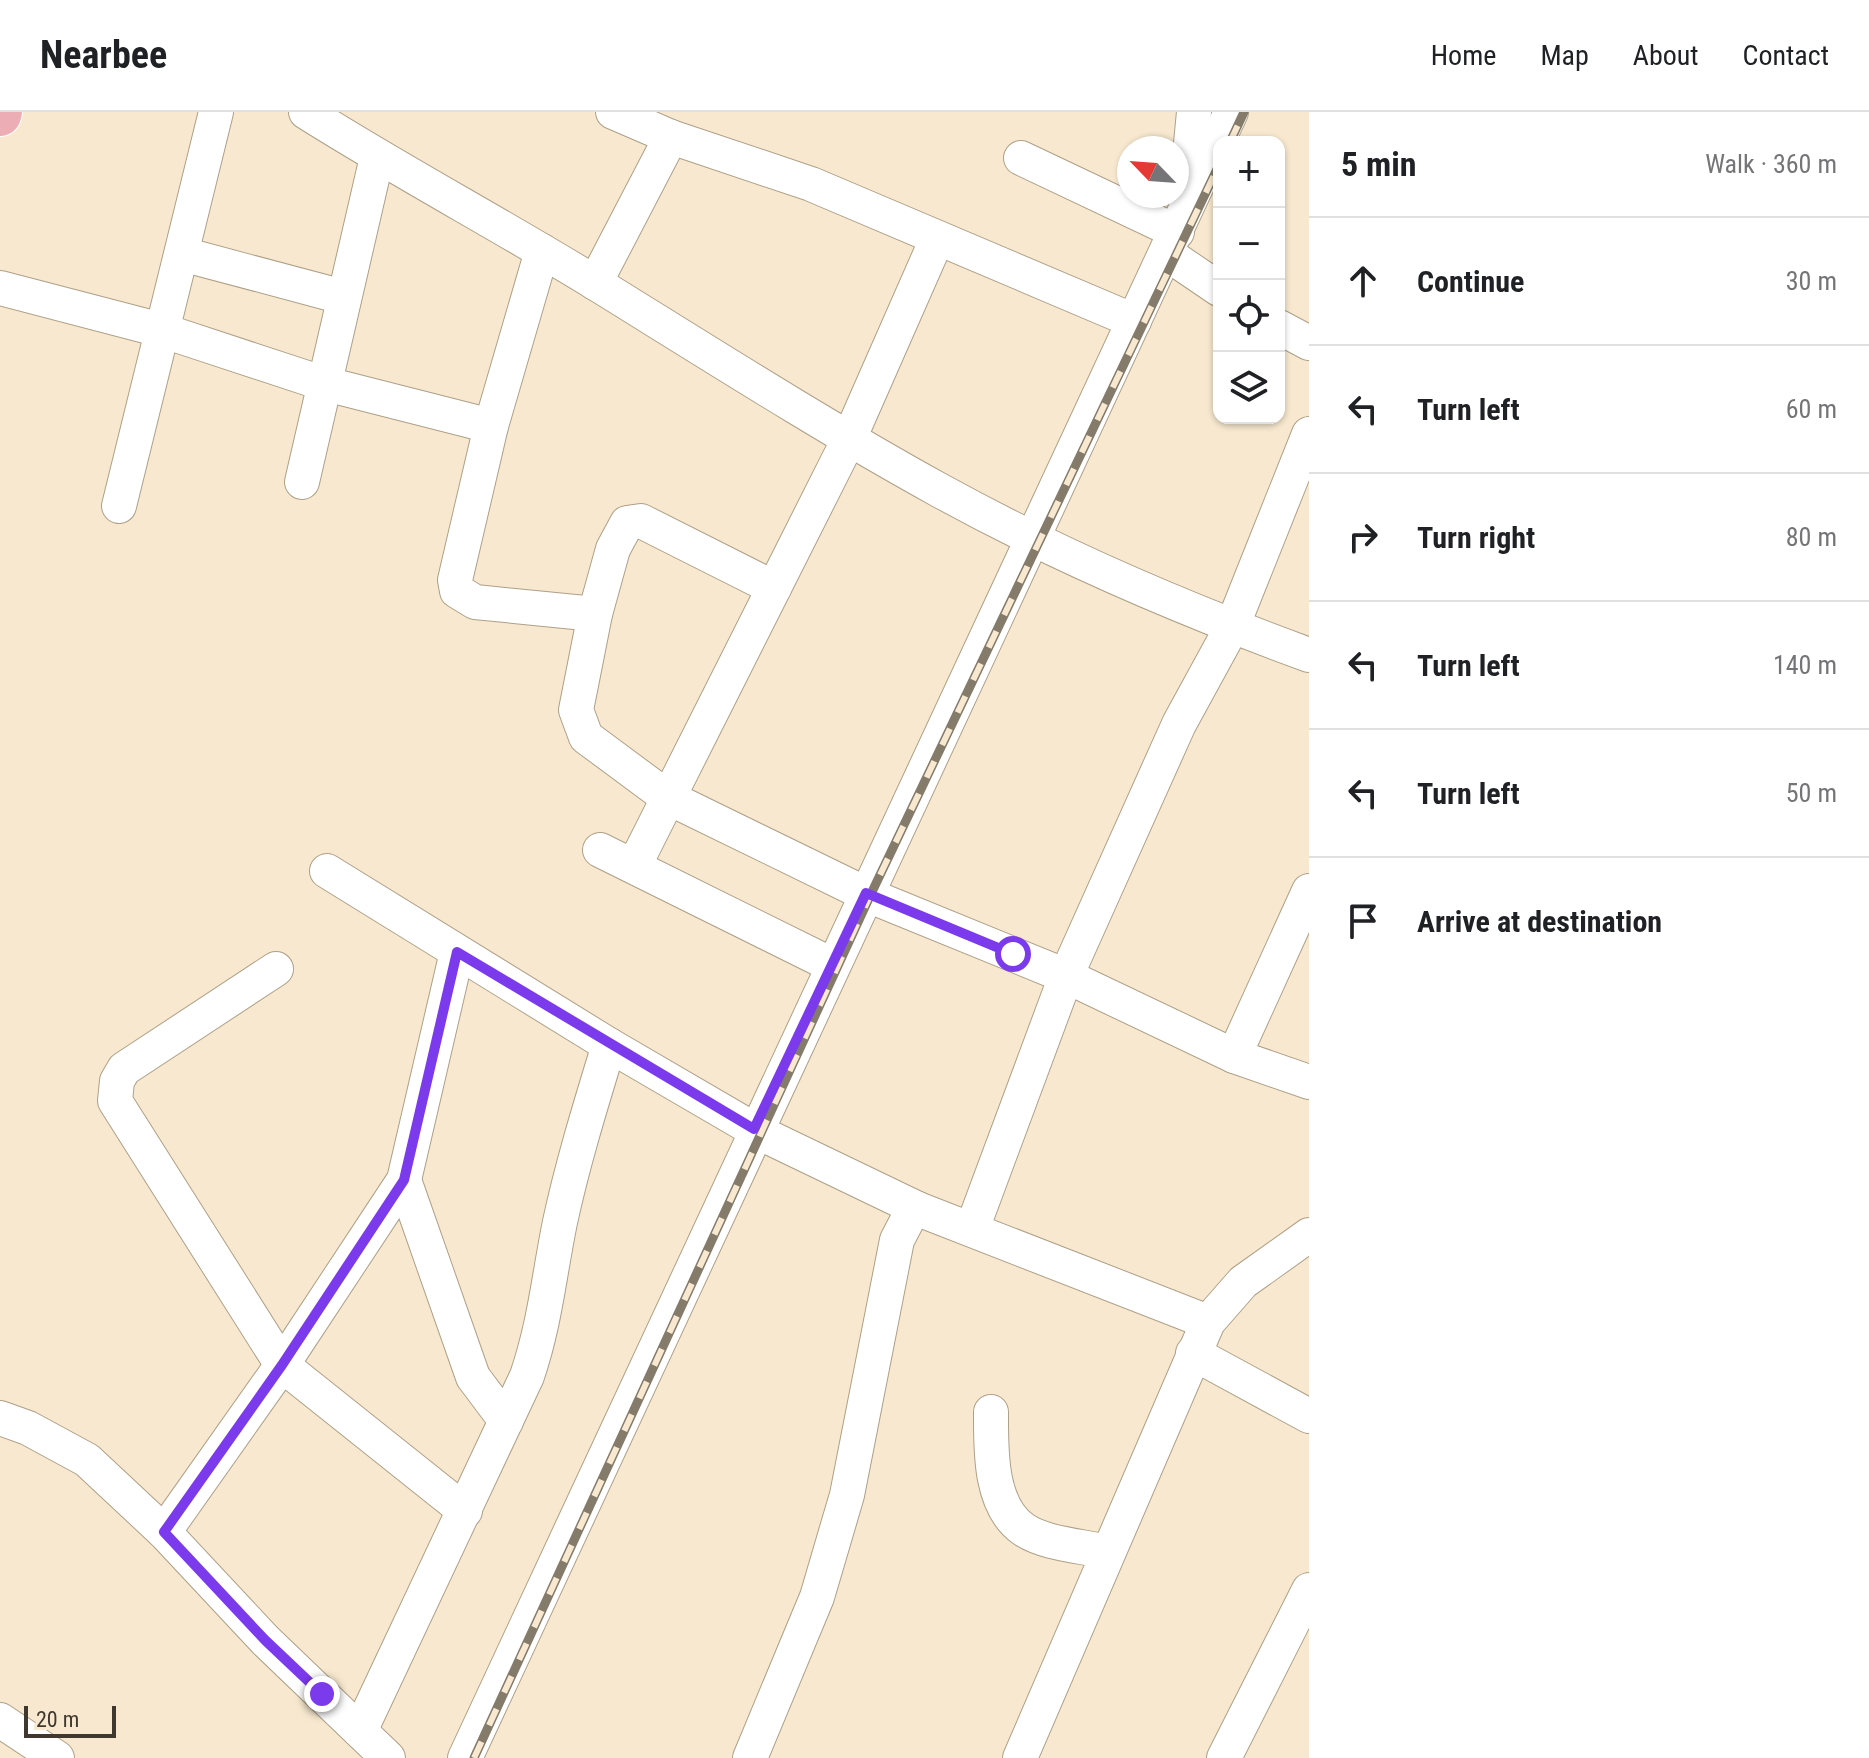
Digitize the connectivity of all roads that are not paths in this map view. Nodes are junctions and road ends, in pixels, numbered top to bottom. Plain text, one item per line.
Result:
1 (216, 112) edge
2 (306, 112) edge
3 (613, 112) edge
4 (1194, 112) edge
5 (1231, 112) edge
6 (671, 137) junction
7 (377, 157) junction
8 (1021, 158) dead end
9 (1175, 233) junction
10 (937, 239) junction
11 (542, 251) junction
12 (182, 254) junction
13 (1213, 281) edge
14 (595, 283) junction
15 (0, 288) edge
16 (343, 297) junction
17 (1134, 321) junction
18 (161, 330) junction
19 (1285, 330) edge
20 (1309, 343) edge
21 (322, 383) junction
22 (491, 426) junction
23 (1309, 434) edge
24 (849, 439) junction
25 (302, 482) dead end
26 (119, 506) dead end
27 (1031, 537) junction
28 (774, 588) junction
29 (595, 614) junction
30 (1232, 627) junction
31 (1309, 655) edge
32 (667, 797) junction
33 (600, 850) dead end
34 (634, 866) junction
35 (327, 871) dead end
36 (1309, 891) edge
37 (866, 893) junction
38 (457, 952) junction
39 (832, 965) junction
40 (276, 969) dead end
41 (1066, 976) junction
42 (609, 1045) junction
43 (1234, 1056) junction
44 (1309, 1082) edge
45 (754, 1129) junction
46 (404, 1180) junction
47 (918, 1209) junction
48 (972, 1229) junction
49 (1309, 1235) edge
50 (1208, 1322) junction
51 (1193, 1353) junction
52 (282, 1365) junction
53 (991, 1412) dead end
54 (1309, 1416) edge
55 (0, 1418) edge
56 (506, 1421) junction
57 (465, 1511) junction
58 (164, 1532) junction
59 (1107, 1552) junction
60 (1309, 1590) edge
61 (0, 1720) edge
62 (360, 1731) junction
63 (57, 1758) edge
64 (388, 1758) edge
65 (465, 1758) edge
66 (750, 1758) edge
67 (1020, 1758) edge
68 (1224, 1758) edge

1 - 12 street
2 - 7 street
3 - 6 street
4 - 9 street
5 - 9 street
6 - 10 street
6 - 14 street
7 - 11 street
7 - 16 street
8 - 9 street
9 - 13 street
9 - 17 street
10 - 17 street
10 - 24 street
11 - 14 street
11 - 22 street
12 - 16 street
12 - 18 street
14 - 24 street
15 - 18 street
16 - 21 street
17 - 27 street
18 - 21 street
18 - 26 street
19 - 20 street
21 - 22 street
21 - 25 street
22 - 29 street
23 - 30 street
24 - 27 street
24 - 28 street
27 - 30 street
27 - 37 street
28 - 29 street
28 - 32 street
29 - 32 street
30 - 31 street
30 - 41 street
32 - 34 street
32 - 37 street
33 - 34 street
34 - 39 street
35 - 38 street
36 - 43 street
37 - 39 street
37 - 41 street
38 - 42 street
38 - 46 street
39 - 45 street
40 - 52 street
41 - 43 street
41 - 48 street
42 - 45 street
42 - 56 street
43 - 44 street
45 - 47 street
45 - 65 street
46 - 52 street
46 - 56 street
47 - 48 street
47 - 66 street
48 - 50 street
49 - 50 street
50 - 51 street
51 - 54 street
51 - 59 street
52 - 57 street
52 - 58 street
53 - 59 street
55 - 58 street
56 - 57 street
57 - 62 street
58 - 62 street
59 - 67 street
60 - 68 street
61 - 63 street
62 - 64 street

